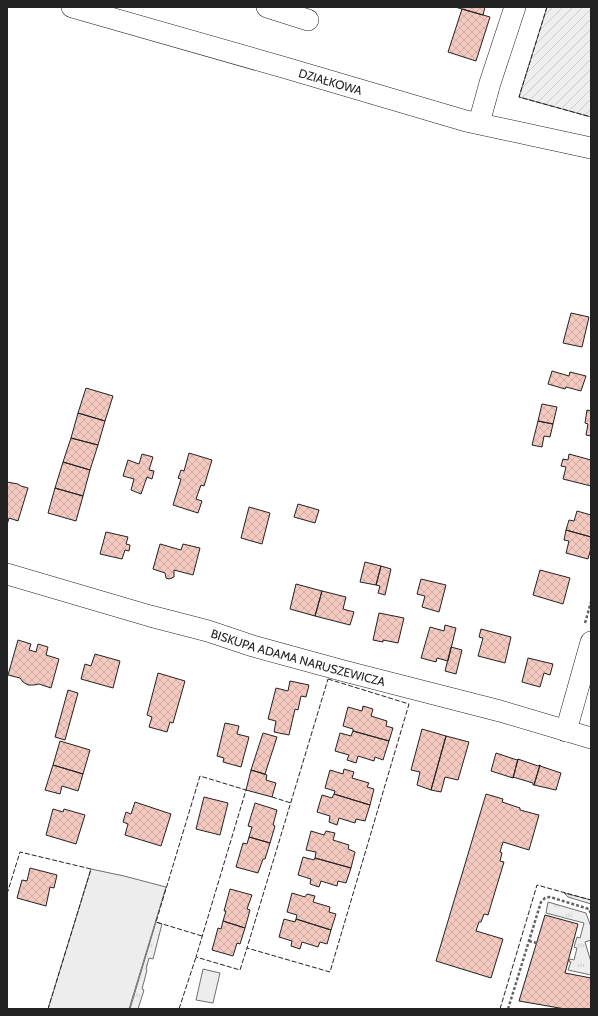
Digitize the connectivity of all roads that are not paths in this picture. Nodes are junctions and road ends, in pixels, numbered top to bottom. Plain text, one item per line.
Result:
1 (72, 7) edge
2 (267, 7) edge
3 (515, 7) edge
4 (308, 20) dead end
5 (479, 123) junction
6 (591, 148) edge
7 (7, 574) edge
8 (591, 642) edge
9 (566, 730) junction
10 (591, 738) edge

1 - 5 street, DZIAŁKOWA
2 - 4 street
3 - 5 street
5 - 6 street, DZIAŁKOWA
7 - 9 street, BISKUPA ADAMA NARUSZEWICZA
8 - 9 street
9 - 10 street, BISKUPA ADAMA NARUSZEWICZA

